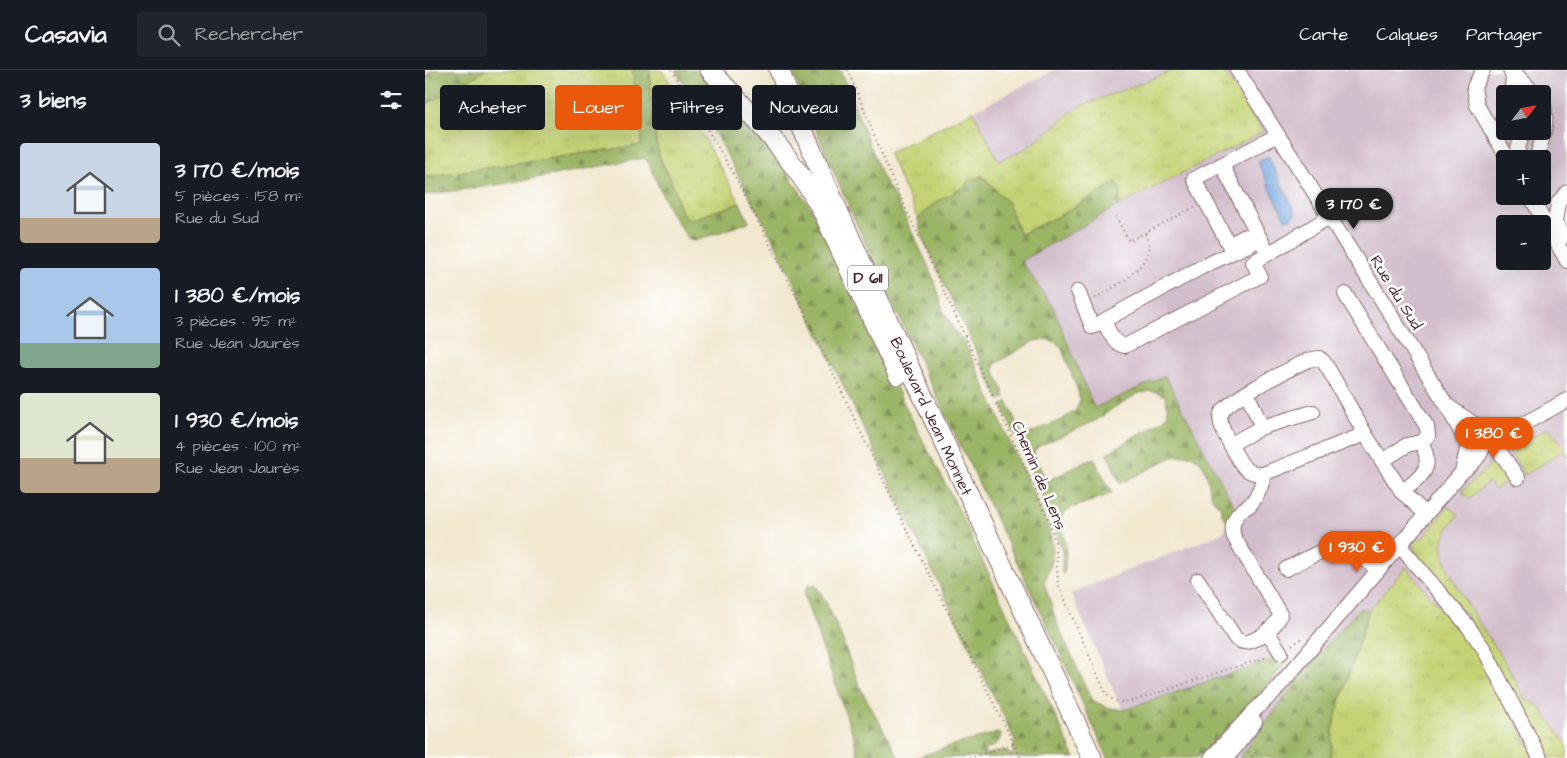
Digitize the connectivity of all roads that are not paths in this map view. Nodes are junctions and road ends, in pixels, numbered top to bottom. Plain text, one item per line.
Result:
1 (710, 70) edge
2 (771, 70) edge
3 (779, 70) edge
4 (1237, 70) edge
5 (1483, 70) edge
6 (1522, 84) edge
7 (1512, 85) edge
8 (1278, 135) junction
9 (1503, 144) edge
10 (1222, 164) junction
11 (1565, 199) edge
12 (1534, 205) edge
13 (1329, 217) junction
14 (1258, 234) junction
15 (1567, 242) edge
16 (1269, 254) junction
17 (1567, 261) edge
18 (1078, 291) dead end
19 (1345, 294) dead end
20 (1104, 321) junction
21 (1247, 393) junction
22 (1567, 400) edge
23 (1447, 406) junction
24 (1313, 412) dead end
25 (1520, 426) junction
26 (1262, 427) junction
27 (1484, 429) junction
28 (1365, 434) junction
29 (1421, 442) junction
30 (1476, 442) junction
31 (1231, 444) junction
32 (1382, 461) junction
33 (1263, 474) junction
34 (1518, 478) dead end
35 (956, 486) junction
36 (1402, 492) junction
37 (1426, 514) junction
38 (1399, 545) junction
39 (1286, 569) dead end
40 (1378, 570) junction
41 (1198, 580) dead end
42 (1267, 632) junction
43 (1281, 653) road end
44 (1275, 692) junction
45 (1083, 758) edge
46 (1092, 758) edge
47 (1211, 758) edge
48 (1227, 758) edge
49 (1540, 758) edge

1 - 35 main road
2 - 35 main road, Boulevard Jean Monnet / D 611
3 - 46 main road, Boulevard Jean Monnet / D 611
4 - 8 street, Rue du Sud
5 - 9 street
6 - 7 street
8 - 10 street
8 - 13 street, Rue du Sud
10 - 14 street
10 - 14 street
11 - 15 street
12 - 17 street
13 - 16 street
13 - 23 street, Rue du Sud
14 - 16 street
14 - 20 street
16 - 20 street
18 - 20 street
19 - 29 street
21 - 26 street
21 - 28 street
21 - 31 street
22 - 25 street
23 - 27 street, Rue du Sud
23 - 30 street, Rue du Sud
24 - 26 street
25 - 27 street
25 - 30 street
26 - 31 street
27 - 30 street
28 - 32 street
28 - 33 street
29 - 32 street
29 - 36 street
30 - 34 street, Rue du Sud
30 - 37 street
31 - 33 street
32 - 36 street
33 - 42 street
35 - 45 main road, Boulevard Jean Monnet / D 611
36 - 37 street
37 - 38 street
38 - 40 street
38 - 49 street
39 - 40 street
40 - 44 street
41 - 42 street
42 - 43 street
44 - 47 street
44 - 48 street

